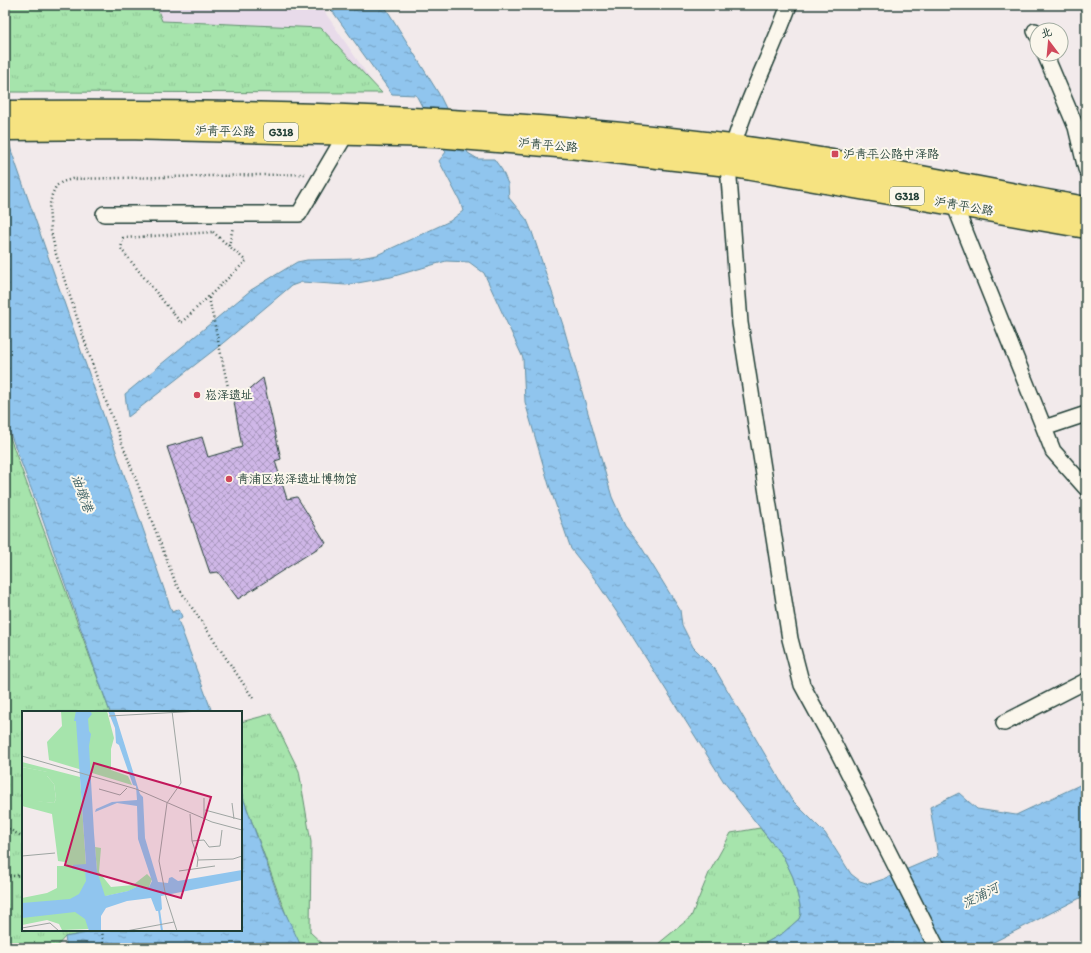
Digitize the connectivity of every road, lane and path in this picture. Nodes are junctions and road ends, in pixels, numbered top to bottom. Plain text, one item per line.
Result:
1 (790, 5) edge
2 (1049, 62) edge
3 (5, 112) edge
4 (125, 120) junction
5 (1081, 127) edge
6 (5, 129) edge
7 (346, 134) junction
8 (730, 156) junction
9 (1086, 169) edge
10 (323, 174) junction
11 (954, 204) junction
12 (1086, 208) edge
13 (104, 214) dead end
14 (237, 214) junction
15 (1086, 227) edge
16 (229, 246) junction
17 (208, 298) junction
18 (228, 387) dead end
19 (1086, 414) edge
20 (1044, 428) junction
21 (1086, 488) edge
22 (1086, 681) edge
23 (253, 698) dead end
24 (1004, 723) dead end
25 (5, 827) edge
26 (22, 837) edge
27 (22, 875) edge
28 (5, 877) edge
29 (102, 931) edge
30 (104, 948) edge
31 (937, 948) edge

1 - 8 street
2 - 5 street
3 - 4 highway, 沪青平公路 / G318
4 - 6 highway, 沪青平公路 / G318
4 - 7 highway, 沪青平公路 / G318
4 - 8 highway, 沪青平公路 / G318
5 - 9 street
7 - 8 highway, 沪青平公路 / G318
7 - 10 street
8 - 11 highway, 沪青平公路 / G318
8 - 12 highway, 沪青平公路 / G318
8 - 31 street
10 - 14 street
10 - 23 path
11 - 15 highway, 沪青平公路 / G318
11 - 20 street
13 - 14 street
14 - 16 path
16 - 17 path
16 - 17 path
17 - 18 path
19 - 20 street
20 - 21 street
22 - 24 street
25 - 26 path
27 - 28 path
29 - 30 path

